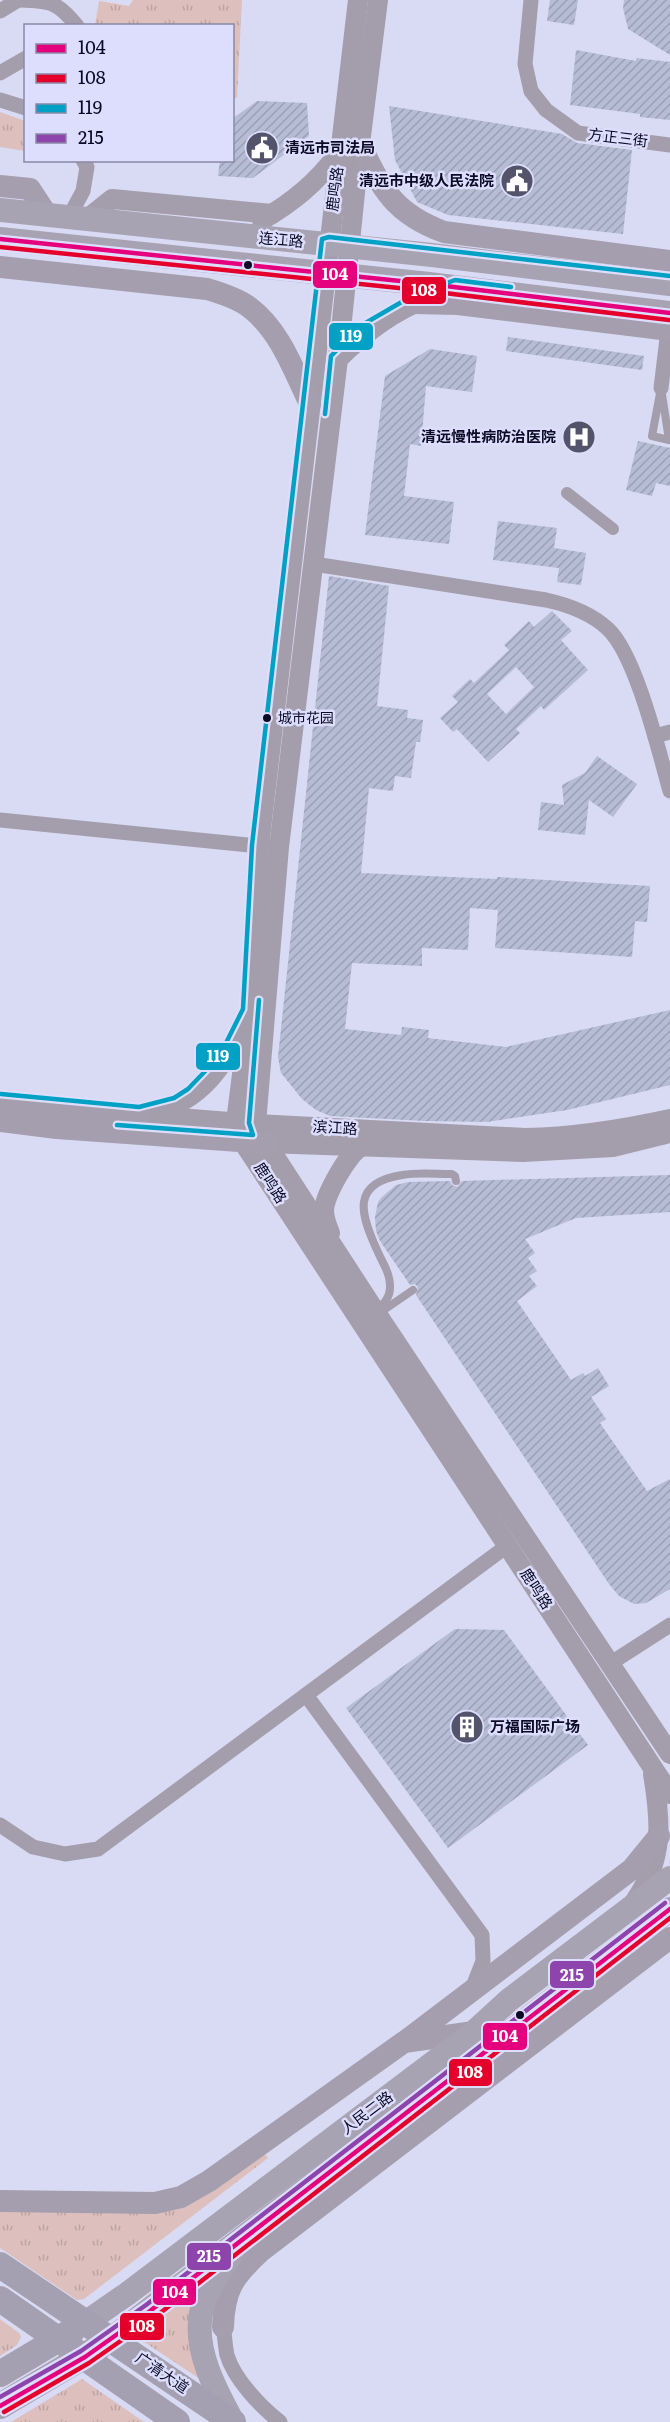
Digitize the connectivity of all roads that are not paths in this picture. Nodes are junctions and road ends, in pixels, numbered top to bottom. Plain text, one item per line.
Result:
1 (19, 0) edge
2 (358, 0) edge
3 (378, 0) edge
4 (531, 0) edge
5 (0, 11) edge
6 (75, 24) edge
7 (24, 63) edge
8 (0, 73) edge
9 (0, 100) edge
10 (24, 107) edge
11 (670, 144) edge
12 (350, 148) junction
13 (84, 162) edge
14 (0, 186) edge
15 (0, 210) edge
16 (272, 214) junction
17 (68, 217) junction
18 (236, 236) junction
19 (0, 239) edge
20 (40, 243) junction
21 (339, 245) junction
22 (488, 250) junction
23 (670, 261) edge
24 (0, 267) edge
25 (64, 273) junction
26 (336, 275) junction
27 (670, 284) edge
28 (457, 287) junction
29 (415, 303) junction
30 (669, 321) edge
31 (339, 359) junction
32 (661, 388) junction
33 (310, 404) junction
34 (567, 492) dead end
35 (613, 529) dead end
36 (314, 564) junction
37 (663, 734) edge
38 (670, 790) edge
39 (0, 820) edge
40 (259, 846) junction
41 (279, 847) junction
42 (250, 1011) junction
43 (0, 1101) edge
44 (140, 1115) junction
45 (670, 1119) edge
46 (0, 1121) edge
47 (240, 1132) junction
48 (261, 1133) junction
49 (670, 1133) edge
50 (361, 1147) junction
51 (456, 1181) dead end
52 (338, 1253) junction
53 (413, 1290) dead end
54 (376, 1313) junction
55 (507, 1546) junction
56 (670, 1625) edge
57 (610, 1663) junction
58 (306, 1695) junction
59 (670, 1754) edge
60 (651, 1766) junction
61 (670, 1794) edge
62 (0, 1825) edge
63 (659, 1836) junction
64 (670, 1878) edge
65 (670, 1909) edge
66 (629, 1910) junction
67 (670, 1938) edge
68 (471, 1991) junction
69 (474, 2032) junction
70 (404, 2042) junction
71 (0, 2201) edge
72 (243, 2238) junction
73 (0, 2265) edge
74 (0, 2299) edge
75 (85, 2322) junction
76 (224, 2327) joint
77 (111, 2339) junction
78 (58, 2340) junction
79 (85, 2357) junction
80 (0, 2374) edge
81 (0, 2406) edge
82 (177, 2422) edge
83 (233, 2422) edge
84 (280, 2422) edge

1 - 5 street
1 - 6 street
2 - 12 street, 鹿鸣路
3 - 12 street, 鹿鸣路
4 - 11 street, 方正三街
7 - 8 street
9 - 10 street
12 - 16 street
12 - 21 street, 鹿鸣路
12 - 22 main road
13 - 17 street
14 - 17 main road
15 - 17 main road, 连江路
16 - 17 street
16 - 18 street
17 - 18 main road, 连江路
18 - 21 main road, 连江路
19 - 20 main road, 连江路
20 - 25 main road
20 - 26 main road, 连江路
21 - 22 main road, 连江路
21 - 26 street, 鹿鸣路
22 - 23 main road
22 - 27 main road, 连江路
24 - 25 main road
25 - 33 main road
26 - 28 main road, 连江路
26 - 31 street, 鹿鸣路
26 - 33 street, 鹿鸣路
28 - 29 street
28 - 30 main road, 连江路
29 - 30 main road
29 - 31 street
30 - 32 street
31 - 36 street, 鹿鸣路
32 - 32 lane
33 - 40 street, 鹿鸣路
34 - 35 street
36 - 37 street
36 - 41 street, 鹿鸣路
37 - 38 street
39 - 40 street
40 - 41 street
40 - 42 street, 鹿鸣路
41 - 48 street, 鹿鸣路
42 - 44 street
42 - 47 street, 鹿鸣路
43 - 44 main road, 滨江路
44 - 47 street, 滨江路
45 - 48 street, 滨江路
46 - 47 main road, 滨江路
47 - 48 main road, 滨江路
47 - 55 street, 鹿鸣路
48 - 50 street, 滨江路
48 - 52 street, 鹿鸣路
49 - 50 street, 滨江路
50 - 52 street
51 - 54 lane
52 - 54 street, 鹿鸣路
53 - 54 lane
54 - 57 street, 鹿鸣路
55 - 58 street
55 - 60 street, 鹿鸣路
56 - 57 street
57 - 59 street, 鹿鸣路
58 - 62 street
58 - 68 street
60 - 61 street, 鹿鸣路
60 - 63 street
63 - 66 street
63 - 68 main road
64 - 66 main road, 人民二路
65 - 72 main road, 人民二路
66 - 69 main road, 人民二路
67 - 76 main road
68 - 70 main road
69 - 70 main road
69 - 75 main road, 人民二路
70 - 71 main road
72 - 77 main road, 人民二路
72 - 83 main road
73 - 75 highway, 广清大道
74 - 78 highway, 广清大道
75 - 77 highway, 广清大道
75 - 78 highway, 人民二路
76 - 84 street
77 - 79 highway, 人民二路
77 - 83 highway, 广清大道
78 - 79 highway, 广清大道
78 - 80 highway, 人民二路
79 - 81 highway, 人民二路
79 - 82 highway, 广清大道

